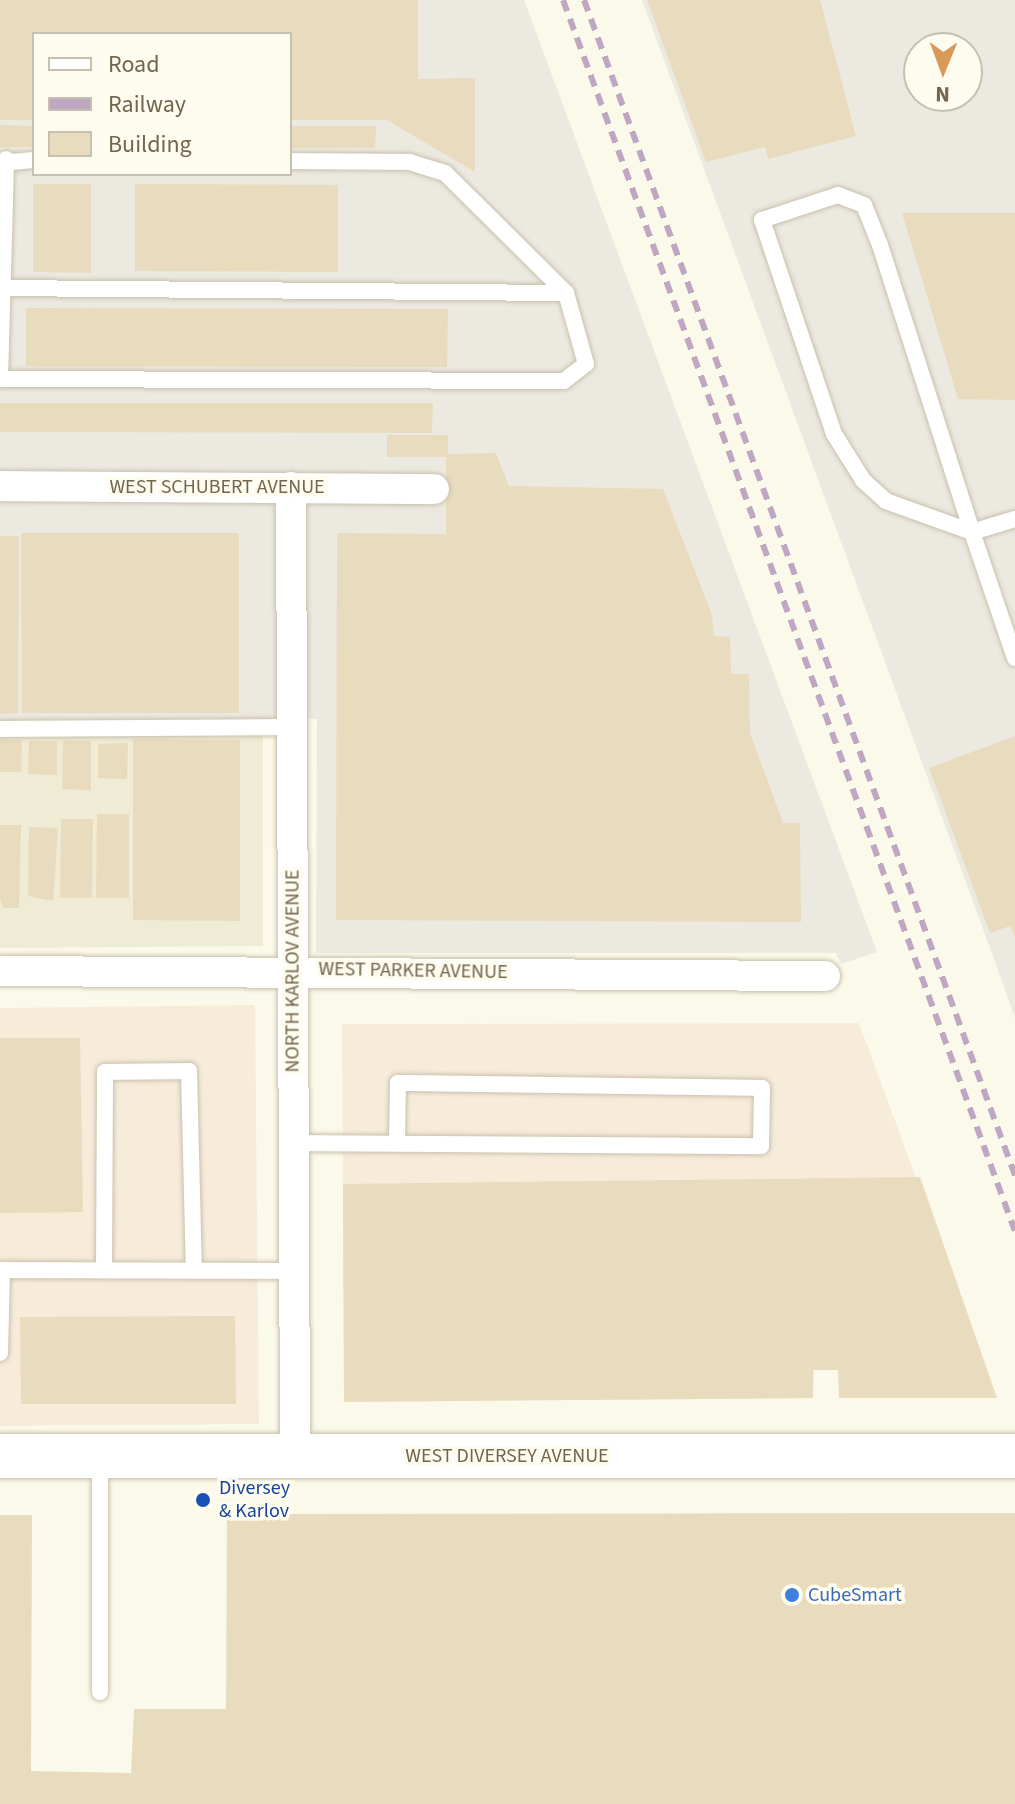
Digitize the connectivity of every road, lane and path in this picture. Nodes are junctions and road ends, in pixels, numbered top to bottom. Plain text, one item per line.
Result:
1 (32, 160) edge
2 (3, 161) edge
3 (292, 161) edge
4 (1, 288) edge
5 (566, 293) junction
6 (0, 379) edge
7 (0, 486) edge
8 (291, 487) junction
9 (434, 489) dead end
10 (1015, 519) edge
11 (972, 532) junction
12 (1015, 658) edge
13 (292, 727) junction
14 (0, 729) edge
15 (293, 970) junction
16 (0, 971) edge
17 (825, 976) dead end
18 (397, 1141) junction
19 (293, 1143) junction
20 (1, 1270) edge
21 (104, 1270) junction
22 (194, 1270) junction
23 (294, 1271) junction
24 (0, 1353) edge
25 (0, 1456) edge
26 (100, 1456) junction
27 (295, 1456) junction
28 (1015, 1456) edge
29 (100, 1692) dead end

1 - 2 lane
2 - 4 lane
3 - 5 lane
4 - 5 lane
4 - 6 lane
5 - 6 lane
7 - 8 street, WEST SCHUBERT AVENUE
8 - 9 street, WEST SCHUBERT AVENUE
8 - 13 street, NORTH KARLOV AVENUE
10 - 11 lane
11 - 11 lane
11 - 12 lane
13 - 14 lane
13 - 15 street, NORTH KARLOV AVENUE
15 - 16 street, WEST PARKER AVENUE
15 - 17 street, WEST PARKER AVENUE
15 - 19 street, NORTH KARLOV AVENUE
18 - 18 lane
18 - 19 lane
19 - 23 street, NORTH KARLOV AVENUE
20 - 21 lane
20 - 24 lane
21 - 22 lane
21 - 22 lane
22 - 23 lane
23 - 27 street, NORTH KARLOV AVENUE
25 - 26 main road, WEST DIVERSEY AVENUE
26 - 27 main road, WEST DIVERSEY AVENUE
26 - 29 lane
27 - 28 main road, WEST DIVERSEY AVENUE

